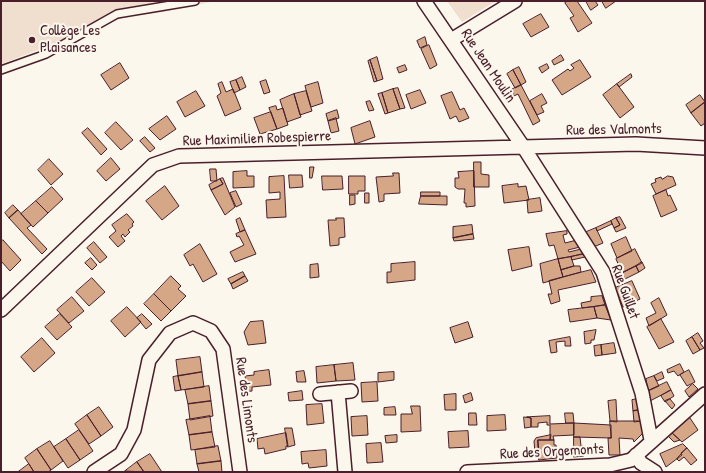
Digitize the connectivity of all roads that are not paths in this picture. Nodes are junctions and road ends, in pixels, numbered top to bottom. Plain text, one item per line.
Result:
1 (195, 1) edge
2 (424, 1) edge
3 (515, 1) edge
4 (451, 40) junction
5 (1, 70) edge
6 (524, 148) junction
7 (705, 148) edge
8 (1, 310) edge
9 (351, 391) dead end
10 (338, 392) junction
11 (320, 394) dead end
12 (705, 394) edge
13 (651, 440) junction
14 (636, 455) junction
15 (94, 472) edge
16 (240, 472) edge
17 (345, 472) edge
18 (467, 472) edge
19 (655, 472) edge

1 - 5 lane
2 - 4 street, Rue Jean Moulin
3 - 4 street
4 - 6 street, Rue Jean Moulin
6 - 7 street, Rue des Valmonts
6 - 8 street, Rue Maximilien Robespierre
6 - 13 street, Rue Guillet
9 - 10 street
10 - 11 street
10 - 17 street
12 - 13 street
13 - 14 street
14 - 18 street, Rue des Orgemonts
14 - 19 street
15 - 16 street, Rue des Limonts

